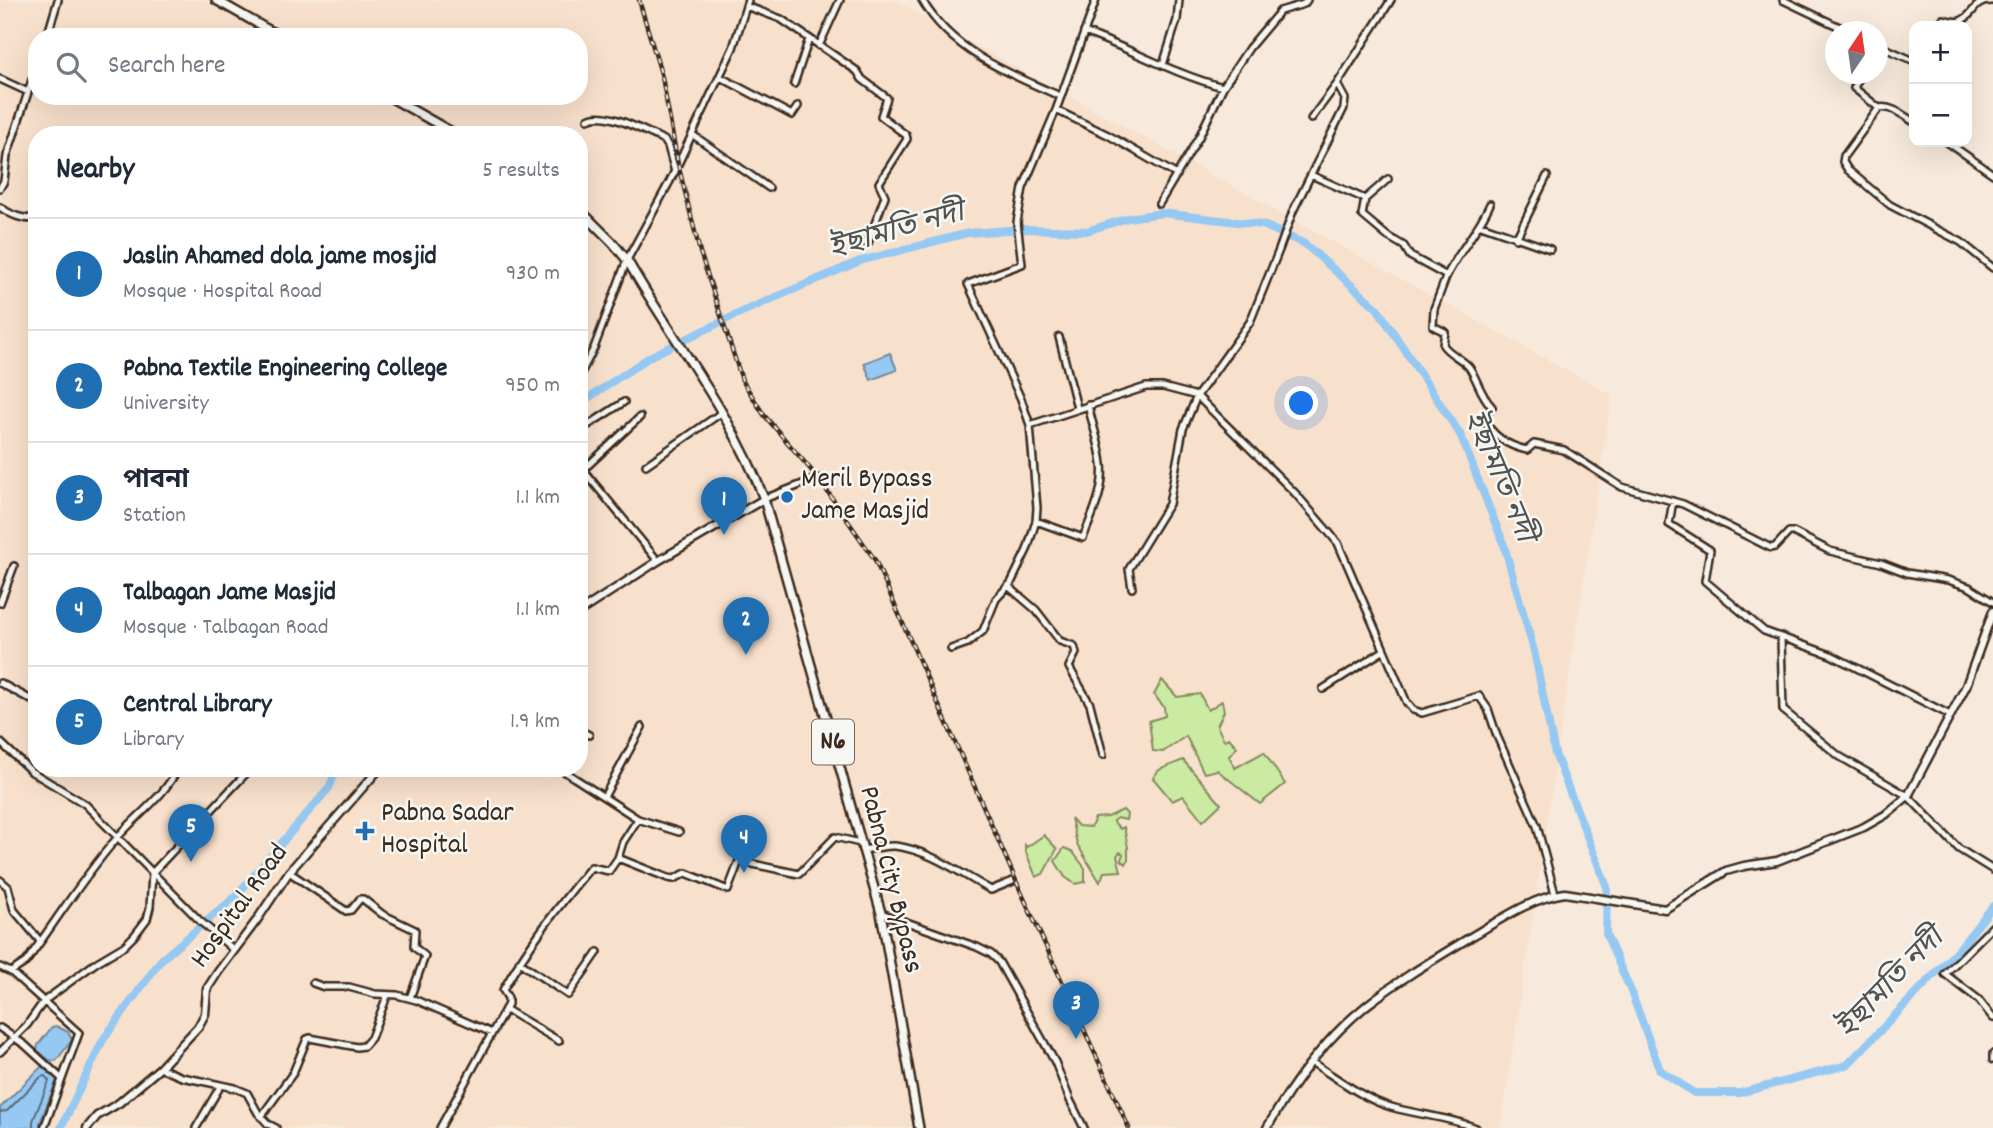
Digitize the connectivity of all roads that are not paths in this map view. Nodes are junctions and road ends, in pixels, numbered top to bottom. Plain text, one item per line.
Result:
1 (58, 0) edge
2 (216, 0) edge
3 (840, 0) edge
4 (922, 0) edge
5 (1096, 0) edge
6 (1179, 0) edge
7 (1307, 0) edge
8 (1391, 0) edge
9 (1783, 0) edge
10 (1993, 1) edge
11 (747, 3) edge
12 (230, 4) edge
13 (1827, 21) edge
14 (1959, 21) edge
15 (50, 28) edge
16 (267, 28) edge
17 (1084, 32) junction
18 (809, 39) junction
19 (820, 46) junction
20 (1888, 51) edge
21 (1909, 59) edge
22 (1163, 65) junction
23 (720, 77) junction
24 (0, 79) edge
25 (794, 84) dead end
26 (1337, 84) junction
27 (1856, 84) edge
28 (1223, 87) junction
29 (28, 92) joint
30 (1060, 96) junction
31 (404, 105) edge
32 (798, 106) dead end
33 (1879, 108) junction
34 (1056, 110) junction
35 (588, 119) dead end
36 (1311, 119) dead end
37 (1909, 119) edge
38 (441, 126) edge
39 (692, 135) junction
40 (1954, 147) edge
41 (675, 172) junction
42 (1177, 174) junction
43 (1993, 174) edge
44 (1311, 175) junction
45 (1547, 176) dead end
46 (1388, 179) dead end
47 (0, 188) edge
48 (769, 188) dead end
49 (1365, 199) junction
50 (1159, 204) dead end
51 (1490, 204) dead end
52 (0, 207) edge
53 (588, 218) edge
54 (28, 219) edge
55 (1481, 225) junction
56 (1516, 239) junction
57 (859, 241) dead end
58 (1550, 249) dead end
59 (627, 260) junction
60 (1993, 268) edge
61 (1446, 277) junction
62 (1059, 337) dead end
63 (588, 360) edge
64 (1197, 396) junction
65 (624, 402) dead end
66 (1088, 405) junction
67 (1077, 408) junction
68 (721, 413) junction
69 (640, 417) dead end
70 (588, 425) edge
71 (1030, 425) junction
72 (588, 462) edge
73 (646, 465) dead end
74 (588, 476) edge
75 (818, 478) dead end
76 (764, 499) junction
77 (1673, 501) junction
78 (1036, 521) junction
79 (658, 561) junction
80 (14, 566) dead end
81 (1008, 586) junction
82 (1132, 587) dead end
83 (1993, 602) edge
84 (0, 603) edge
85 (588, 606) edge
86 (1993, 611) edge
87 (1781, 639) junction
88 (951, 649) dead end
89 (1383, 651) junction
90 (0, 683) edge
91 (1323, 689) dead end
92 (28, 698) edge
93 (1950, 715) junction
94 (642, 727) dead end
95 (0, 742) edge
96 (1103, 755) dead end
97 (28, 768) edge
98 (40, 777) edge
99 (171, 777) edge
100 (243, 777) edge
101 (372, 777) edge
102 (574, 777) edge
103 (604, 795) junction
104 (1908, 796) junction
105 (638, 819) junction
106 (679, 832) dead end
107 (117, 838) junction
108 (861, 847) junction
109 (618, 858) junction
110 (1993, 870) edge
111 (289, 872) junction
112 (152, 873) junction
113 (0, 880) edge
114 (1013, 881) dead end
115 (1555, 894) junction
116 (881, 913) junction
117 (1993, 926) edge
118 (40, 940) junction
119 (234, 950) junction
120 (598, 952) dead end
121 (519, 962) junction
122 (0, 967) edge
123 (12, 972) junction
124 (313, 983) dead end
125 (387, 996) junction
126 (410, 998) junction
127 (44, 1001) junction
128 (505, 1009) junction
129 (1993, 1018) edge
130 (0, 1028) edge
131 (492, 1033) junction
132 (13, 1037) junction
133 (559, 1041) dead end
134 (0, 1052) edge
135 (1993, 1054) edge
136 (1993, 1060) edge
137 (1311, 1062) junction
138 (160, 1068) junction
139 (61, 1078) junction
140 (221, 1086) junction
141 (261, 1117) junction
142 (266, 1126) edge
143 (44, 1128) edge
144 (87, 1128) edge
145 (196, 1128) edge
146 (276, 1128) edge
147 (440, 1128) edge
148 (919, 1128) edge
149 (1084, 1128) edge
150 (1267, 1128) edge
151 (1476, 1128) edge

1 - 15 street
2 - 12 highway
3 - 19 street
4 - 30 street
5 - 17 street
6 - 22 street
7 - 28 street
8 - 26 street
9 - 13 street
10 - 14 street
11 - 18 street
11 - 23 street
12 - 16 highway
17 - 22 street
17 - 30 street
18 - 19 street
18 - 25 street
19 - 57 street
20 - 21 street
22 - 28 street
23 - 32 street
23 - 39 street
24 - 29 street
26 - 36 street
26 - 44 street
27 - 33 street
28 - 42 street
29 - 47 street
30 - 34 street
31 - 38 highway
33 - 37 street
33 - 60 street
34 - 42 street
34 - 71 street
35 - 41 street
39 - 41 street
39 - 48 street
40 - 43 street
41 - 59 street
42 - 50 street
44 - 49 street
44 - 64 street
45 - 56 street
46 - 49 street
49 - 61 street
51 - 55 street
52 - 54 street
53 - 59 highway, N6
55 - 56 street
55 - 61 street
56 - 58 street
59 - 63 street
59 - 68 highway, Pabna City Bypass / N6
61 - 77 street
62 - 67 street
64 - 66 street
64 - 82 street
64 - 89 street
65 - 70 street
66 - 67 street
66 - 78 street
67 - 71 street
68 - 73 street
68 - 76 highway, Pabna City Bypass / N6
69 - 72 street
71 - 78 street
74 - 79 street
75 - 76 street
76 - 79 main road
76 - 108 highway, Pabna City Bypass / N6
77 - 83 street
77 - 87 street
78 - 81 street
79 - 85 main road
80 - 84 street
81 - 88 street
81 - 96 street
86 - 93 main road
87 - 93 street
87 - 104 street
89 - 91 street
89 - 115 street
90 - 92 street
93 - 104 main road
94 - 103 street
95 - 97 street
98 - 107 street
99 - 107 street
100 - 112 street
101 - 111 main road, Hospital Road
102 - 103 street
103 - 105 street
104 - 110 street
104 - 115 main road
105 - 106 street
105 - 109 street
107 - 112 street
107 - 118 street
108 - 109 street
108 - 114 street
108 - 116 highway, Pabna City Bypass / N6
109 - 121 street
111 - 119 main road, Hospital Road
111 - 126 street
112 - 119 street
112 - 127 street
113 - 118 street
115 - 137 main road
116 - 148 highway, Pabna City Bypass / N6
116 - 149 street
117 - 129 street
118 - 123 street
119 - 138 main road, Hospital Road
120 - 121 street
121 - 128 street
122 - 123 street
123 - 127 street
124 - 125 street
125 - 126 street
125 - 141 street
126 - 131 street
127 - 132 street
127 - 139 street
128 - 131 street
128 - 133 street
130 - 132 street
131 - 147 street
132 - 134 street
132 - 139 street
135 - 136 street
137 - 150 main road
137 - 151 street
138 - 140 street
138 - 144 main road, Hospital Road
139 - 143 street
140 - 141 street
140 - 145 street
141 - 142 street
142 - 146 street

